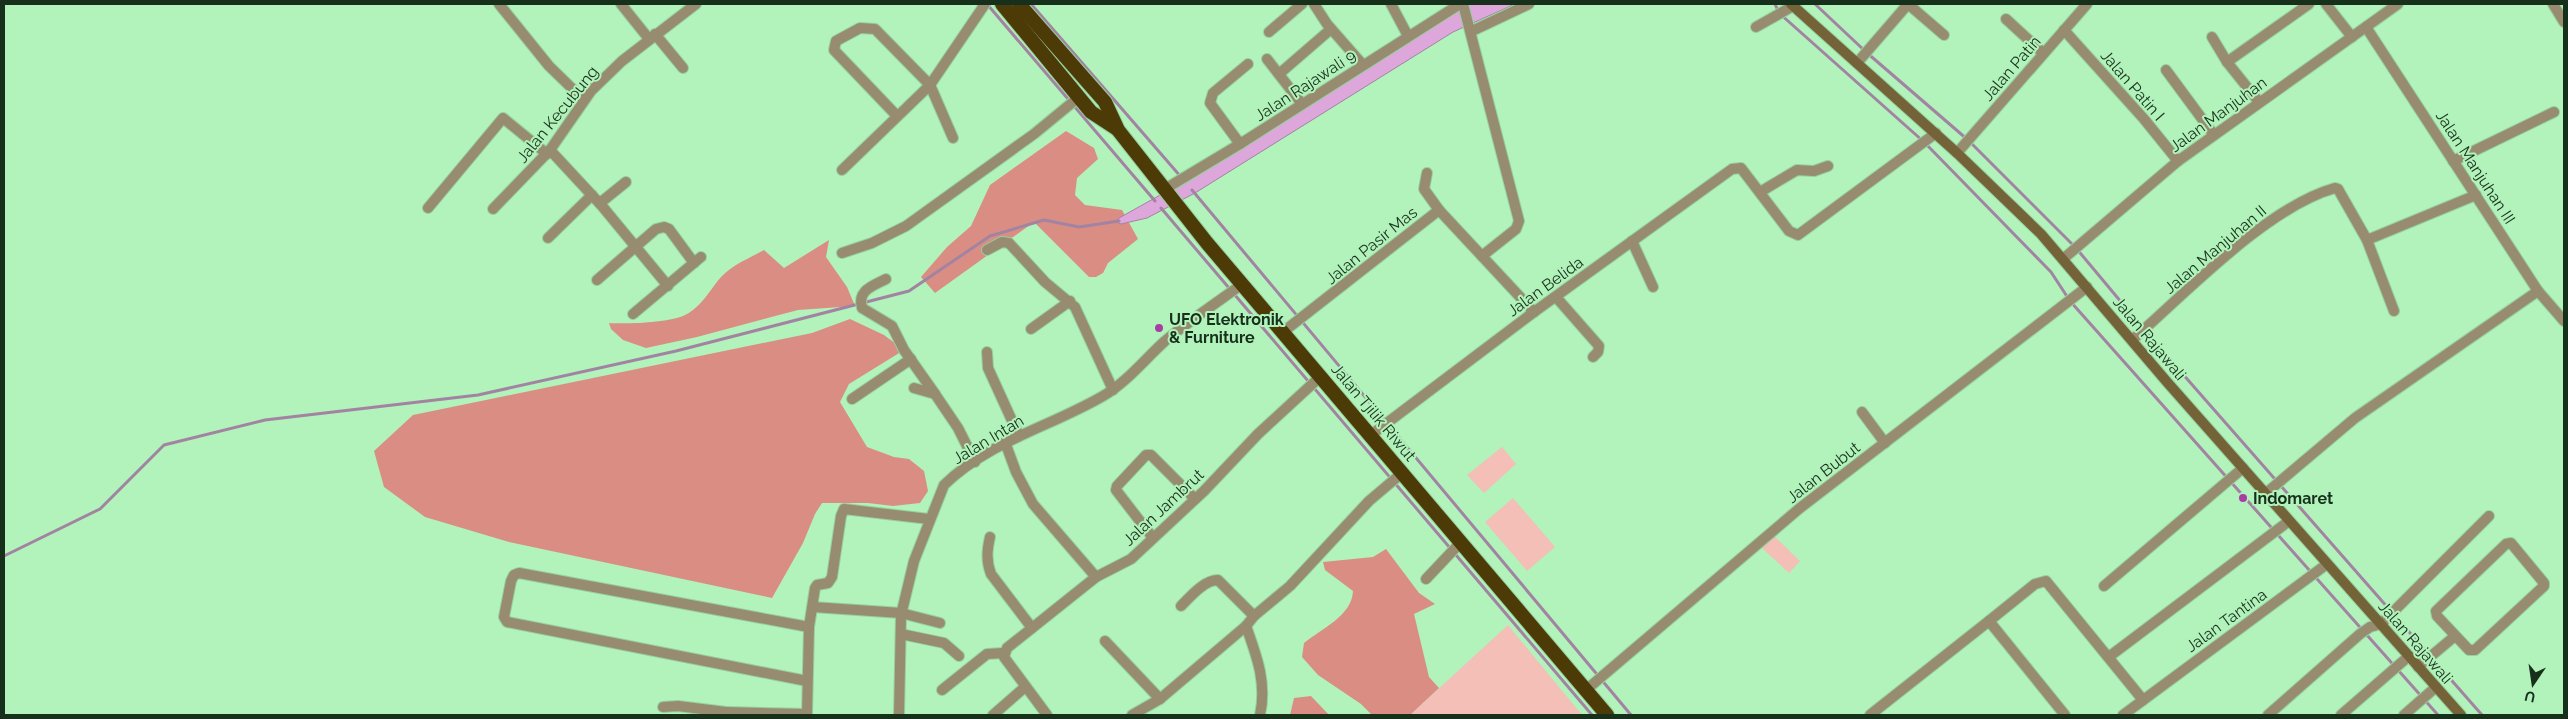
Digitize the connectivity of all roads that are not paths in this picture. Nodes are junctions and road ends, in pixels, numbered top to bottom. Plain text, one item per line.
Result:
1 (499, 4) edge
2 (621, 4) edge
3 (696, 4) edge
4 (986, 4) edge
5 (1002, 4) edge
6 (1019, 4) edge
7 (1302, 4) edge
8 (1314, 4) edge
9 (1391, 4) edge
10 (1528, 4) edge
11 (1908, 4) edge
12 (2087, 4) edge
13 (2309, 4) edge
14 (2326, 4) edge
15 (2398, 4) edge
16 (2553, 4) edge
17 (1462, 5) edge
18 (1792, 5) edge
19 (2006, 19) dead end
20 (2564, 22) edge
21 (2366, 26) junction
22 (1756, 27) dead end
23 (1470, 28) junction
24 (1331, 29) junction
25 (2064, 30) junction
26 (1269, 32) dead end
27 (1944, 35) dead end
28 (1408, 36) junction
29 (652, 37) junction
30 (2212, 37) dead end
31 (2352, 37) junction
32 (2042, 53) junction
33 (1267, 59) dead end
34 (2227, 62) junction
35 (1857, 63) junction
36 (1248, 64) dead end
37 (1363, 65) junction
38 (682, 68) dead end
39 (2166, 70) dead end
40 (1280, 74) junction
41 (930, 85) junction
42 (1079, 97) junction
43 (584, 100) junction
44 (2259, 102) junction
45 (1302, 104) junction
46 (2554, 112) dead end
47 (897, 116) junction
48 (1118, 130) junction
49 (1936, 133) junction
50 (2214, 135) junction
51 (953, 138) dead end
52 (1240, 144) junction
53 (549, 152) junction
54 (1957, 153) junction
55 (2178, 161) junction
56 (2454, 161) junction
57 (1828, 166) dead end
58 (842, 170) dead end
59 (1427, 174) dead end
60 (626, 182) dead end
61 (1760, 192) junction
62 (592, 195) junction
63 (2476, 195) junction
64 (1172, 199) junction
65 (600, 204) junction
66 (428, 208) dead end
67 (493, 210) dead end
68 (1439, 210) junction
69 (548, 238) dead end
70 (2368, 240) junction
71 (1632, 241) junction
72 (636, 246) junction
73 (987, 250) dead end
74 (842, 253) dead end
75 (1482, 256) junction
76 (2063, 259) junction
77 (886, 279) dead end
78 (597, 280) dead end
79 (1241, 285) junction
80 (668, 286) junction
81 (1654, 286) dead end
82 (2087, 288) junction
83 (2538, 291) junction
84 (1556, 297) junction
85 (1070, 301) junction
86 (2394, 311) dead end
87 (1534, 312) junction
88 (633, 314) dead end
89 (2564, 321) edge
90 (1031, 329) dead end
91 (1283, 332) junction
92 (2132, 340) junction
93 (987, 352) dead end
94 (1594, 356) dead end
95 (911, 359) junction
96 (1321, 376) junction
97 (914, 388) dead end
98 (1112, 390) junction
99 (935, 394) junction
100 (852, 399) dead end
101 (1862, 412) dead end
102 (1019, 436) junction
103 (1371, 436) junction
104 (1005, 442) junction
105 (1885, 443) junction
106 (975, 462) junction
107 (2243, 468) junction
108 (1402, 473) junction
109 (2265, 494) junction
110 (1195, 499) junction
111 (2489, 516) dead end
112 (929, 519) junction
113 (2289, 521) junction
114 (990, 537) dead end
115 (1153, 538) junction
116 (1461, 542) junction
117 (2327, 564) junction
118 (1096, 577) junction
119 (1426, 579) dead end
120 (2104, 586) dead end
121 (1180, 606) dead end
122 (813, 607) junction
123 (901, 613) junction
124 (1254, 616) junction
125 (1989, 622) junction
126 (940, 623) dead end
127 (2381, 624) junction
128 (1246, 626) junction
129 (809, 627) junction
130 (1032, 628) junction
131 (901, 634) junction
132 (2455, 636) junction
133 (1105, 641) dead end
134 (1003, 653) junction
135 (959, 656) dead end
136 (2110, 656) junction
137 (2409, 656) junction
138 (2418, 667) junction
139 (807, 680) junction
140 (1025, 687) junction
141 (2436, 688) junction
142 (942, 690) dead end
143 (1586, 690) junction
144 (1160, 699) junction
145 (2144, 700) junction
146 (663, 707) dead end
147 (725, 714) edge
148 (807, 715) edge
149 (898, 715) edge
150 (993, 715) edge
151 (1047, 715) edge
152 (1132, 715) edge
153 (1260, 715) edge
154 (1607, 715) edge
155 (1870, 715) edge
156 (2065, 715) edge
157 (2123, 715) edge
158 (2268, 715) edge
159 (2341, 715) edge
160 (2404, 715) edge
161 (2461, 715) edge

1 - 43 street
2 - 29 street
3 - 29 street, Jalan Kecubung
4 - 41 street
5 - 42 highway, Jalan Tjilik Riwut
6 - 48 highway, Jalan Tjilik Riwut
7 - 26 street
8 - 24 street
9 - 28 street
10 - 23 street
11 - 27 street
11 - 35 street
12 - 25 street, Jalan Patin
13 - 34 street
14 - 31 street
15 - 21 street, Jalan Manjuhan
16 - 20 street
17 - 23 street
17 - 28 street, Jalan Rajawali 9
18 - 22 street
18 - 35 main road, Jalan Rajawali
19 - 32 street
21 - 31 street, Jalan Manjuhan
21 - 56 street, Jalan Manjuhan III
23 - 75 street
24 - 37 street
24 - 40 street
25 - 32 street, Jalan Patin
25 - 55 street, Jalan Patin I
28 - 37 street, Jalan Rajawali 9
29 - 38 street
29 - 43 street, Jalan Kecubung
30 - 34 street
31 - 44 street, Jalan Manjuhan
32 - 54 street, Jalan Patin
33 - 40 street
34 - 44 street
35 - 49 main road, Jalan Rajawali
36 - 52 street
37 - 45 street, Jalan Rajawali 9
39 - 50 street
40 - 45 street
41 - 47 street
41 - 47 street
41 - 51 street
42 - 48 highway, Jalan Tjilik Riwut
42 - 74 street
43 - 53 street, Jalan Kecubung
44 - 50 street, Jalan Manjuhan
45 - 52 street, Jalan Rajawali 9
46 - 56 street
47 - 58 street
48 - 64 highway, Jalan Tjilik Riwut
49 - 54 main road, Jalan Rajawali
49 - 61 street
50 - 55 street, Jalan Manjuhan
52 - 64 street, Jalan Rajawali 9
53 - 62 street
53 - 66 street
53 - 67 street, Jalan Kecubung
54 - 76 main road, Jalan Rajawali
55 - 76 street, Jalan Manjuhan
56 - 63 street, Jalan Manjuhan III
57 - 61 street
59 - 68 street
60 - 65 street
61 - 71 street, Jalan Belida
62 - 65 street
62 - 69 street
63 - 70 street
63 - 83 street, Jalan Manjuhan III
64 - 79 highway, Jalan Tjilik Riwut
65 - 72 street
68 - 75 street, Jalan Pasir Mas
68 - 91 street, Jalan Pasir Mas
70 - 86 street, Jalan Manjuhan II
70 - 92 street, Jalan Manjuhan II
71 - 81 street
71 - 84 street, Jalan Belida
72 - 78 street
72 - 80 street
72 - 80 street
73 - 85 street
75 - 87 street, Jalan Pasir Mas
76 - 82 main road, Jalan Rajawali
77 - 95 street
79 - 91 highway, Jalan Tjilik Riwut
79 - 98 street, Jalan Intan
80 - 88 street
82 - 92 main road, Jalan Rajawali
82 - 105 street, Jalan Bubut
83 - 89 street, Jalan Manjuhan III
83 - 109 street
84 - 87 street, Jalan Belida
84 - 94 street
85 - 90 street
85 - 98 street
87 - 103 street, Jalan Belida
91 - 96 highway, Jalan Tjilik Riwut
92 - 107 main road, Jalan Rajawali
93 - 102 street
95 - 99 street
95 - 100 street
96 - 103 highway, Jalan Tjilik Riwut
96 - 110 street, Jalan Jambrut
97 - 99 street
98 - 102 street, Jalan Intan
99 - 106 street
101 - 105 street
102 - 104 street, Jalan Intan
103 - 108 highway, Jalan Tjilik Riwut
104 - 106 street, Jalan Intan
104 - 118 street
105 - 143 street, Jalan Bubut
106 - 112 street, Jalan Intan
107 - 109 main road, Jalan Rajawali
107 - 120 street
108 - 116 highway, Jalan Tjilik Riwut
108 - 124 street
109 - 113 main road, Jalan Rajawali
110 - 115 street, Jalan Jambrut
110 - 115 street
111 - 127 street
112 - 122 street
112 - 123 street, Jalan Intan
113 - 117 main road, Jalan Rajawali
113 - 136 street
114 - 130 street
115 - 118 street, Jalan Jambrut
116 - 119 street
116 - 143 highway, Jalan Tjilik Riwut
117 - 127 main road, Jalan Rajawali
117 - 145 street, Jalan Tantina
118 - 130 street, Jalan Jambrut
121 - 124 street
122 - 123 street
122 - 129 street
123 - 126 street
123 - 131 street, Jalan Intan
124 - 128 street
125 - 136 street
125 - 155 street
125 - 156 street
127 - 137 main road, Jalan Rajawali
127 - 158 street
128 - 144 street
128 - 153 street
129 - 139 street
129 - 139 street
130 - 134 street, Jalan Jambrut
131 - 135 street
131 - 149 street, Jalan Intan
132 - 132 street
132 - 138 street
133 - 144 street
134 - 140 street
134 - 142 street
136 - 145 street
137 - 138 main road, Jalan Rajawali
137 - 159 street
138 - 141 main road, Jalan Rajawali
139 - 148 street
140 - 150 street
140 - 151 street
141 - 160 street
141 - 161 main road, Jalan Rajawali
143 - 154 highway, Jalan Tjilik Riwut
144 - 152 street
145 - 157 street, Jalan Tantina
146 - 147 street
147 - 148 street

